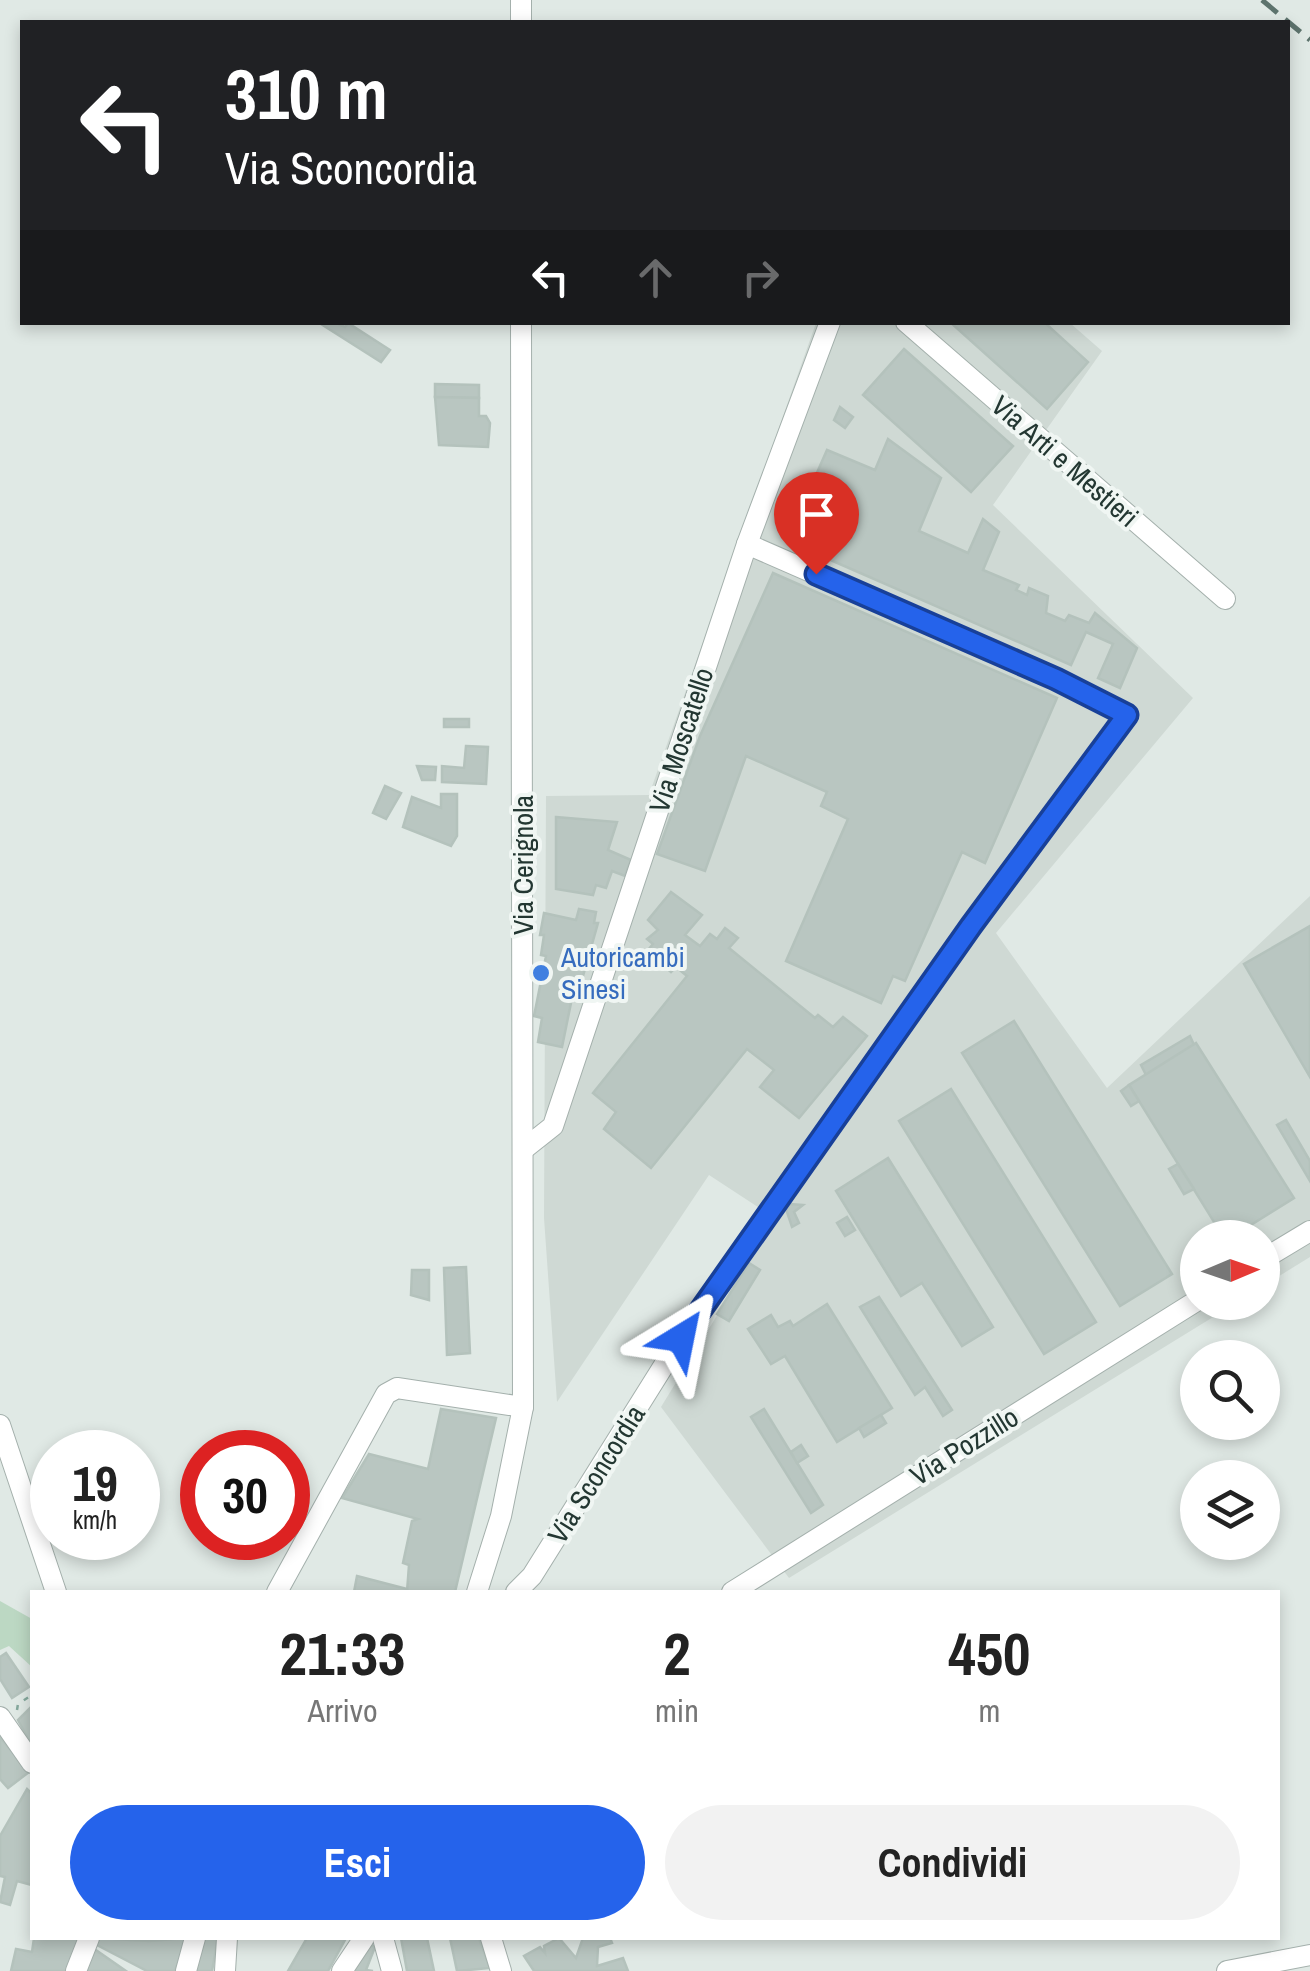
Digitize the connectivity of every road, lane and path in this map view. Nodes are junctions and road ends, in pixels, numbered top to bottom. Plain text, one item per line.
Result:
1 (522, 325) edge
2 (829, 325) edge
3 (909, 325) edge
4 (747, 544) junction
5 (1225, 599) dead end
6 (524, 1149) junction
7 (1310, 1231) edge
8 (1280, 1249) edge
9 (1180, 1311) edge
10 (523, 1407) junction
11 (0, 1425) edge
12 (536, 1584) edge
13 (55, 1590) edge
14 (277, 1590) edge
15 (478, 1590) edge
16 (735, 1590) edge
17 (30, 1696) edge
18 (8, 1717) edge
19 (30, 1759) edge
20 (88, 1940) edge
21 (194, 1940) edge
22 (227, 1940) edge
23 (363, 1940) edge
24 (384, 1940) edge
25 (492, 1940) edge
26 (1310, 1955) edge
27 (76, 1971) edge
28 (186, 1971) edge
29 (225, 1971) edge
30 (342, 1971) edge
31 (392, 1971) edge
32 (501, 1971) edge
33 (1227, 1971) edge

1 - 6 street, Via Cerignola
2 - 4 street, Via Moscatello
3 - 5 street, Via Arti e Mestieri
4 - 6 street, Via Moscatello
4 - 12 street, Via Sconcordia
6 - 10 street, Via Cerignola
7 - 8 street
9 - 16 street, Via Pozzillo
10 - 14 street
10 - 15 street, Via Cerignola
11 - 13 street
17 - 18 path
18 - 19 street
20 - 27 street
21 - 28 street
22 - 29 street
23 - 30 street
24 - 31 street
25 - 32 street
26 - 33 street

